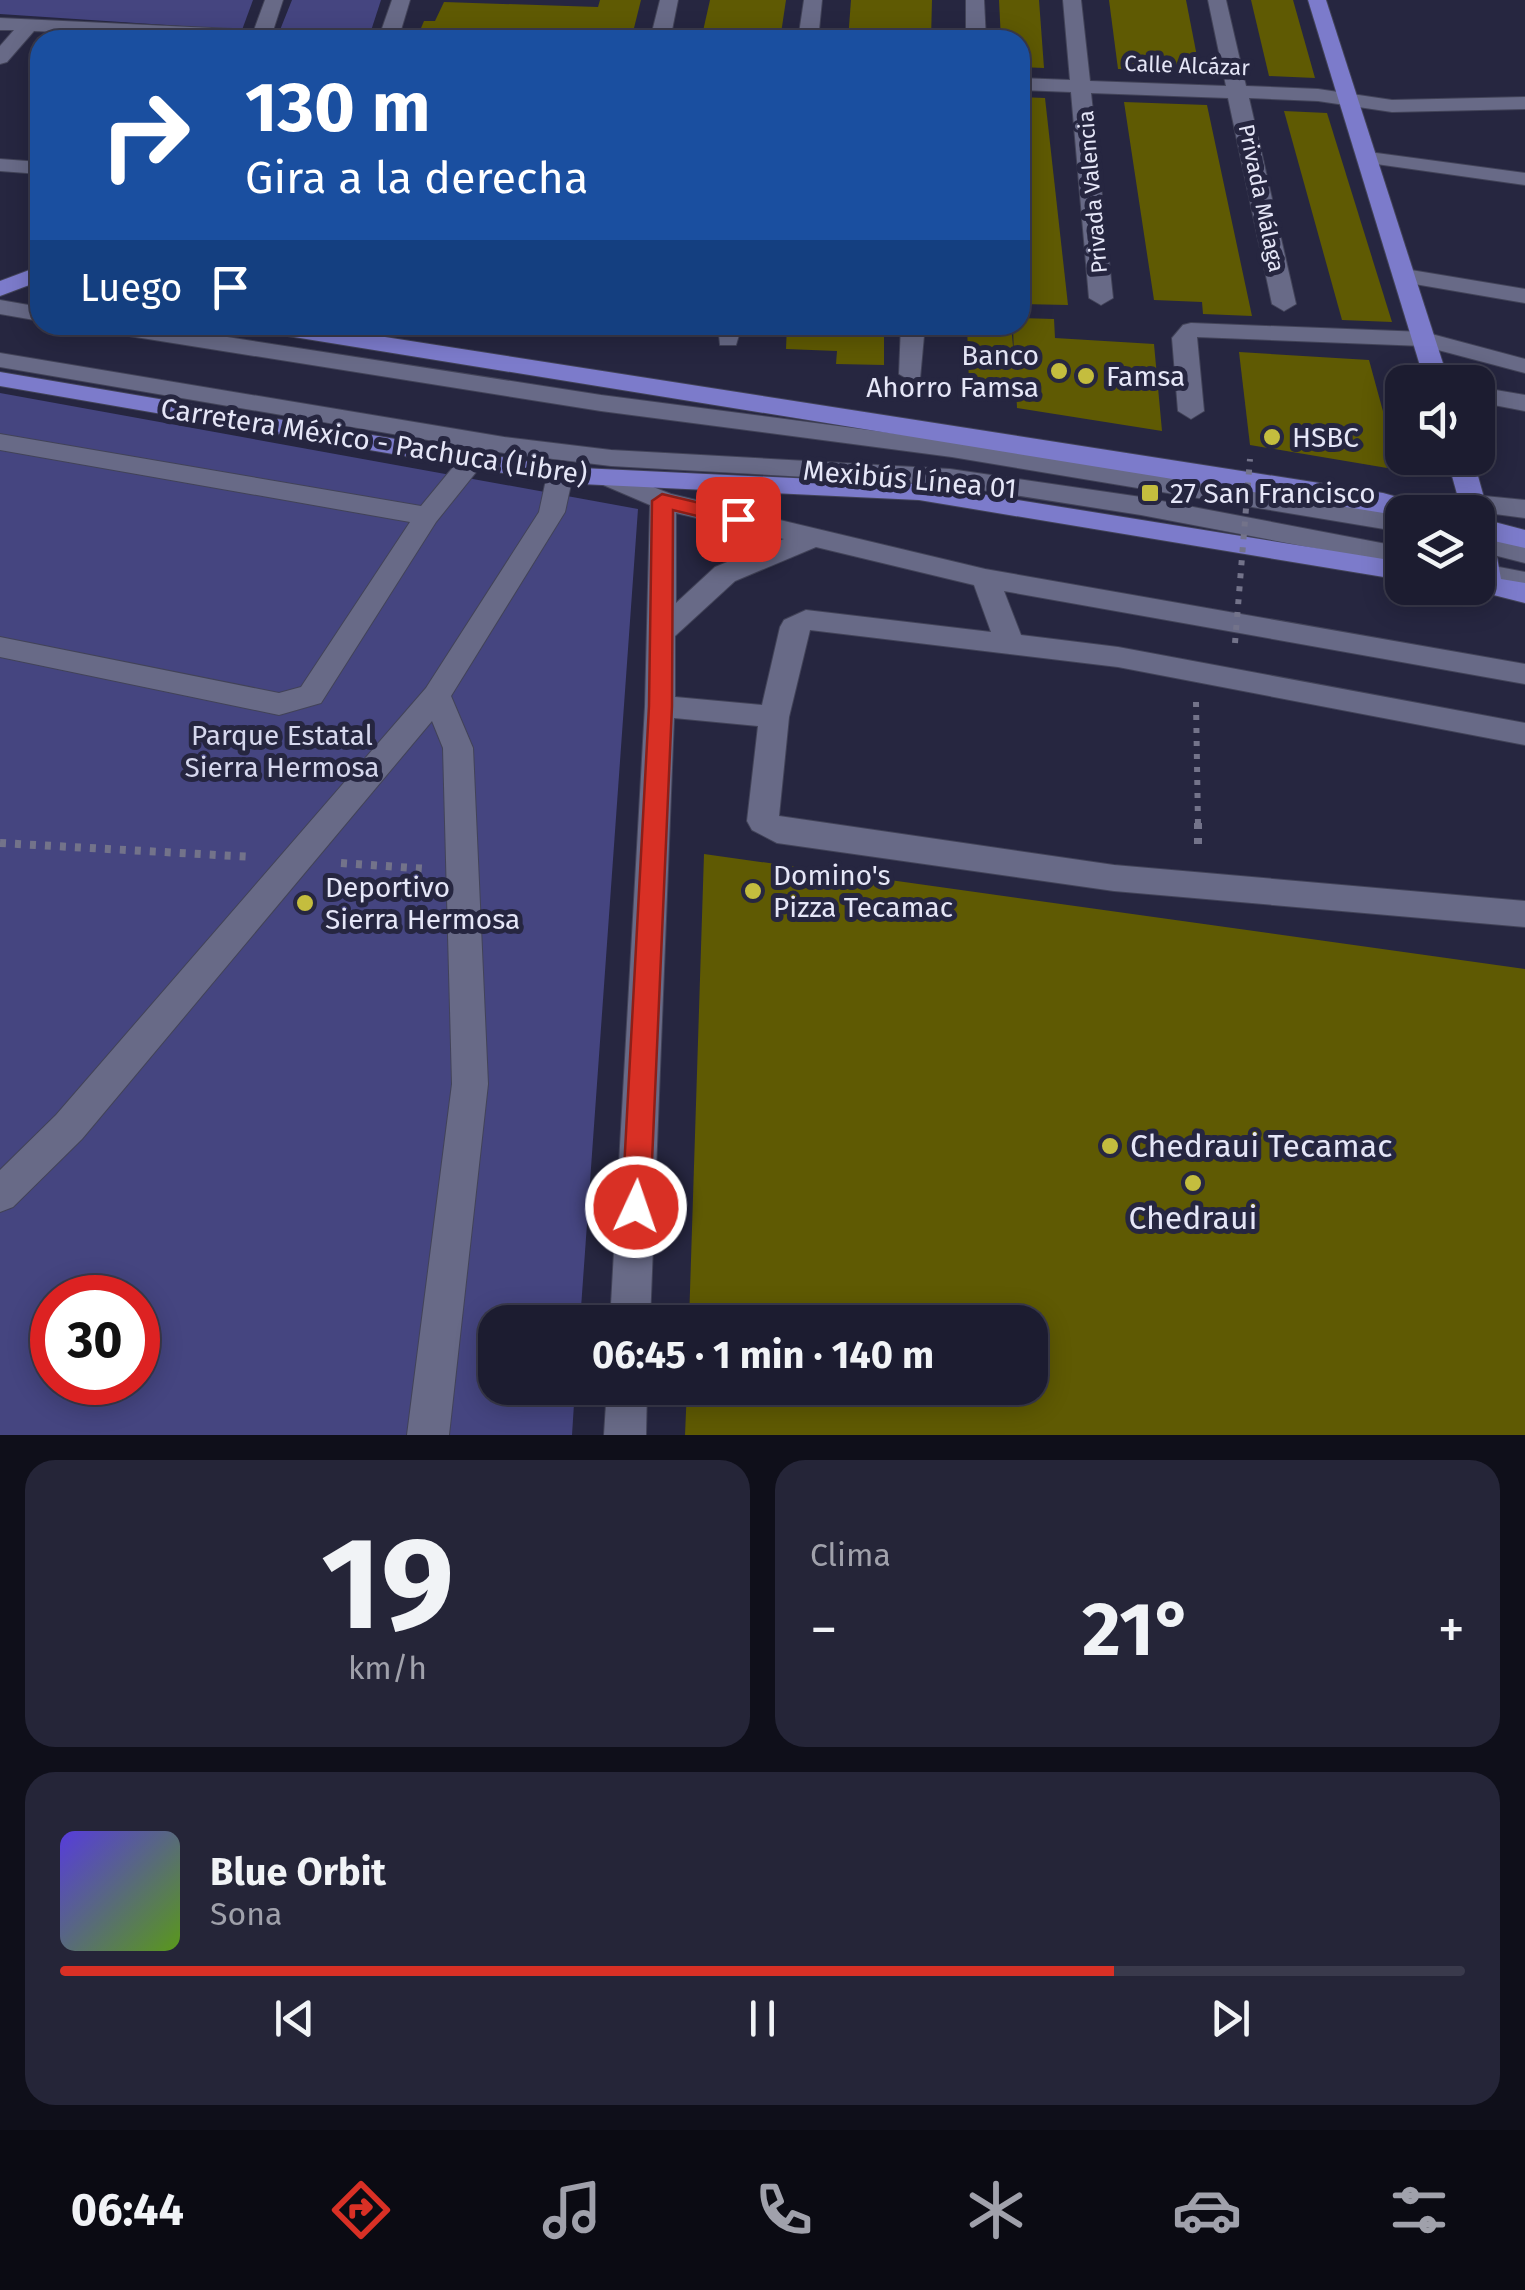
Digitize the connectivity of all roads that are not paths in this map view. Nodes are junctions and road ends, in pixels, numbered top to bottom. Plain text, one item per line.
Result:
1 (274, 0) edge
2 (401, 0) edge
3 (670, 0) edge
4 (814, 0) edge
5 (975, 0) edge
6 (1072, 0) edge
7 (1217, 0) edge
8 (1317, 0) edge
9 (0, 24) edge
10 (29, 25) junction
11 (118, 30) edge
12 (264, 30) edge
13 (391, 30) edge
14 (662, 30) edge
15 (810, 30) edge
16 (976, 30) edge
17 (0, 58) edge
18 (1030, 84) edge
19 (1082, 87) junction
20 (1238, 92) junction
21 (1351, 100) junction
22 (1525, 104) edge
23 (1369, 158) junction
24 (0, 166) edge
25 (30, 168) edge
26 (1525, 180) edge
27 (1405, 276) junction
28 (30, 277) edge
29 (0, 290) edge
30 (30, 294) edge
31 (1525, 296) edge
32 (1101, 298) dead end
33 (1284, 304) dead end
34 (0, 308) edge
35 (30, 312) edge
36 (168, 335) edge
37 (328, 335) edge
38 (423, 335) edge
39 (913, 335) edge
40 (1424, 340) junction
41 (0, 360) edge
42 (1432, 365) edge
43 (1525, 366) edge
44 (911, 374) dead end
45 (0, 379) edge
46 (625, 381) junction
47 (1495, 399) edge
48 (1523, 405) edge
49 (1192, 412) dead end
50 (0, 442) edge
51 (472, 461) junction
52 (560, 475) junction
53 (610, 478) junction
54 (662, 501) junction
55 (1385, 502) edge
56 (1525, 509) edge
57 (427, 516) junction
58 (1385, 520) edge
59 (1495, 520) edge
60 (1495, 531) edge
61 (1495, 536) edge
62 (814, 537) junction
63 (1525, 539) edge
64 (1385, 553) edge
65 (1525, 554) edge
66 (1385, 568) edge
67 (986, 578) junction
68 (1495, 580) edge
69 (1525, 581) edge
70 (1495, 584) edge
71 (1525, 594) edge
72 (661, 633) junction
73 (1010, 644) junction
74 (0, 647) edge
75 (1525, 674) edge
76 (436, 696) junction
77 (660, 706) junction
78 (774, 717) junction
79 (1525, 734) edge
80 (1525, 914) edge
81 (0, 1195) edge
82 (631, 1305) edge
83 (626, 1405) edge
84 (428, 1435) edge
85 (625, 1435) edge

1 - 12 street
2 - 13 street
3 - 14 street
4 - 15 street
5 - 16 street
6 - 19 street, Privada Valencia
7 - 20 street, Privada Málaga
8 - 21 main road
9 - 10 street
10 - 11 street
10 - 17 street
18 - 19 street, Calle Alcázar
19 - 20 street, Calle Alcázar
19 - 32 street, Privada Valencia
20 - 21 street, Calle Alcázar
20 - 33 street, Privada Málaga
21 - 22 street, Calle Alcázar
21 - 23 main road
23 - 26 street
23 - 27 main road
24 - 25 street
27 - 31 street
27 - 40 main road
28 - 29 main road
29 - 30 main road
34 - 35 street
36 - 58 street, Mexibús Línea 01
37 - 46 main road
38 - 46 main road
39 - 44 street
40 - 42 main road
40 - 43 street
40 - 49 street
41 - 64 street, Mexibús Línea 01
45 - 51 main road, Carretera México - Pachuca (Libre)
46 - 55 main road
47 - 48 street
50 - 57 street
51 - 52 main road, Carretera México - Pachuca (Libre)
51 - 57 street
52 - 53 main road, Carretera México - Pachuca (Libre)
52 - 76 street
53 - 54 street
53 - 66 main road, Carretera México - Pachuca (Libre)
54 - 62 street
54 - 72 street
56 - 59 street
57 - 74 street
60 - 63 main road
61 - 65 street
62 - 67 street
62 - 72 street
67 - 73 street
67 - 75 street
68 - 69 street
70 - 71 main road
72 - 77 street
73 - 78 street
73 - 79 street
76 - 81 street
76 - 84 street
77 - 78 street
77 - 82 street
78 - 80 street
83 - 85 street

